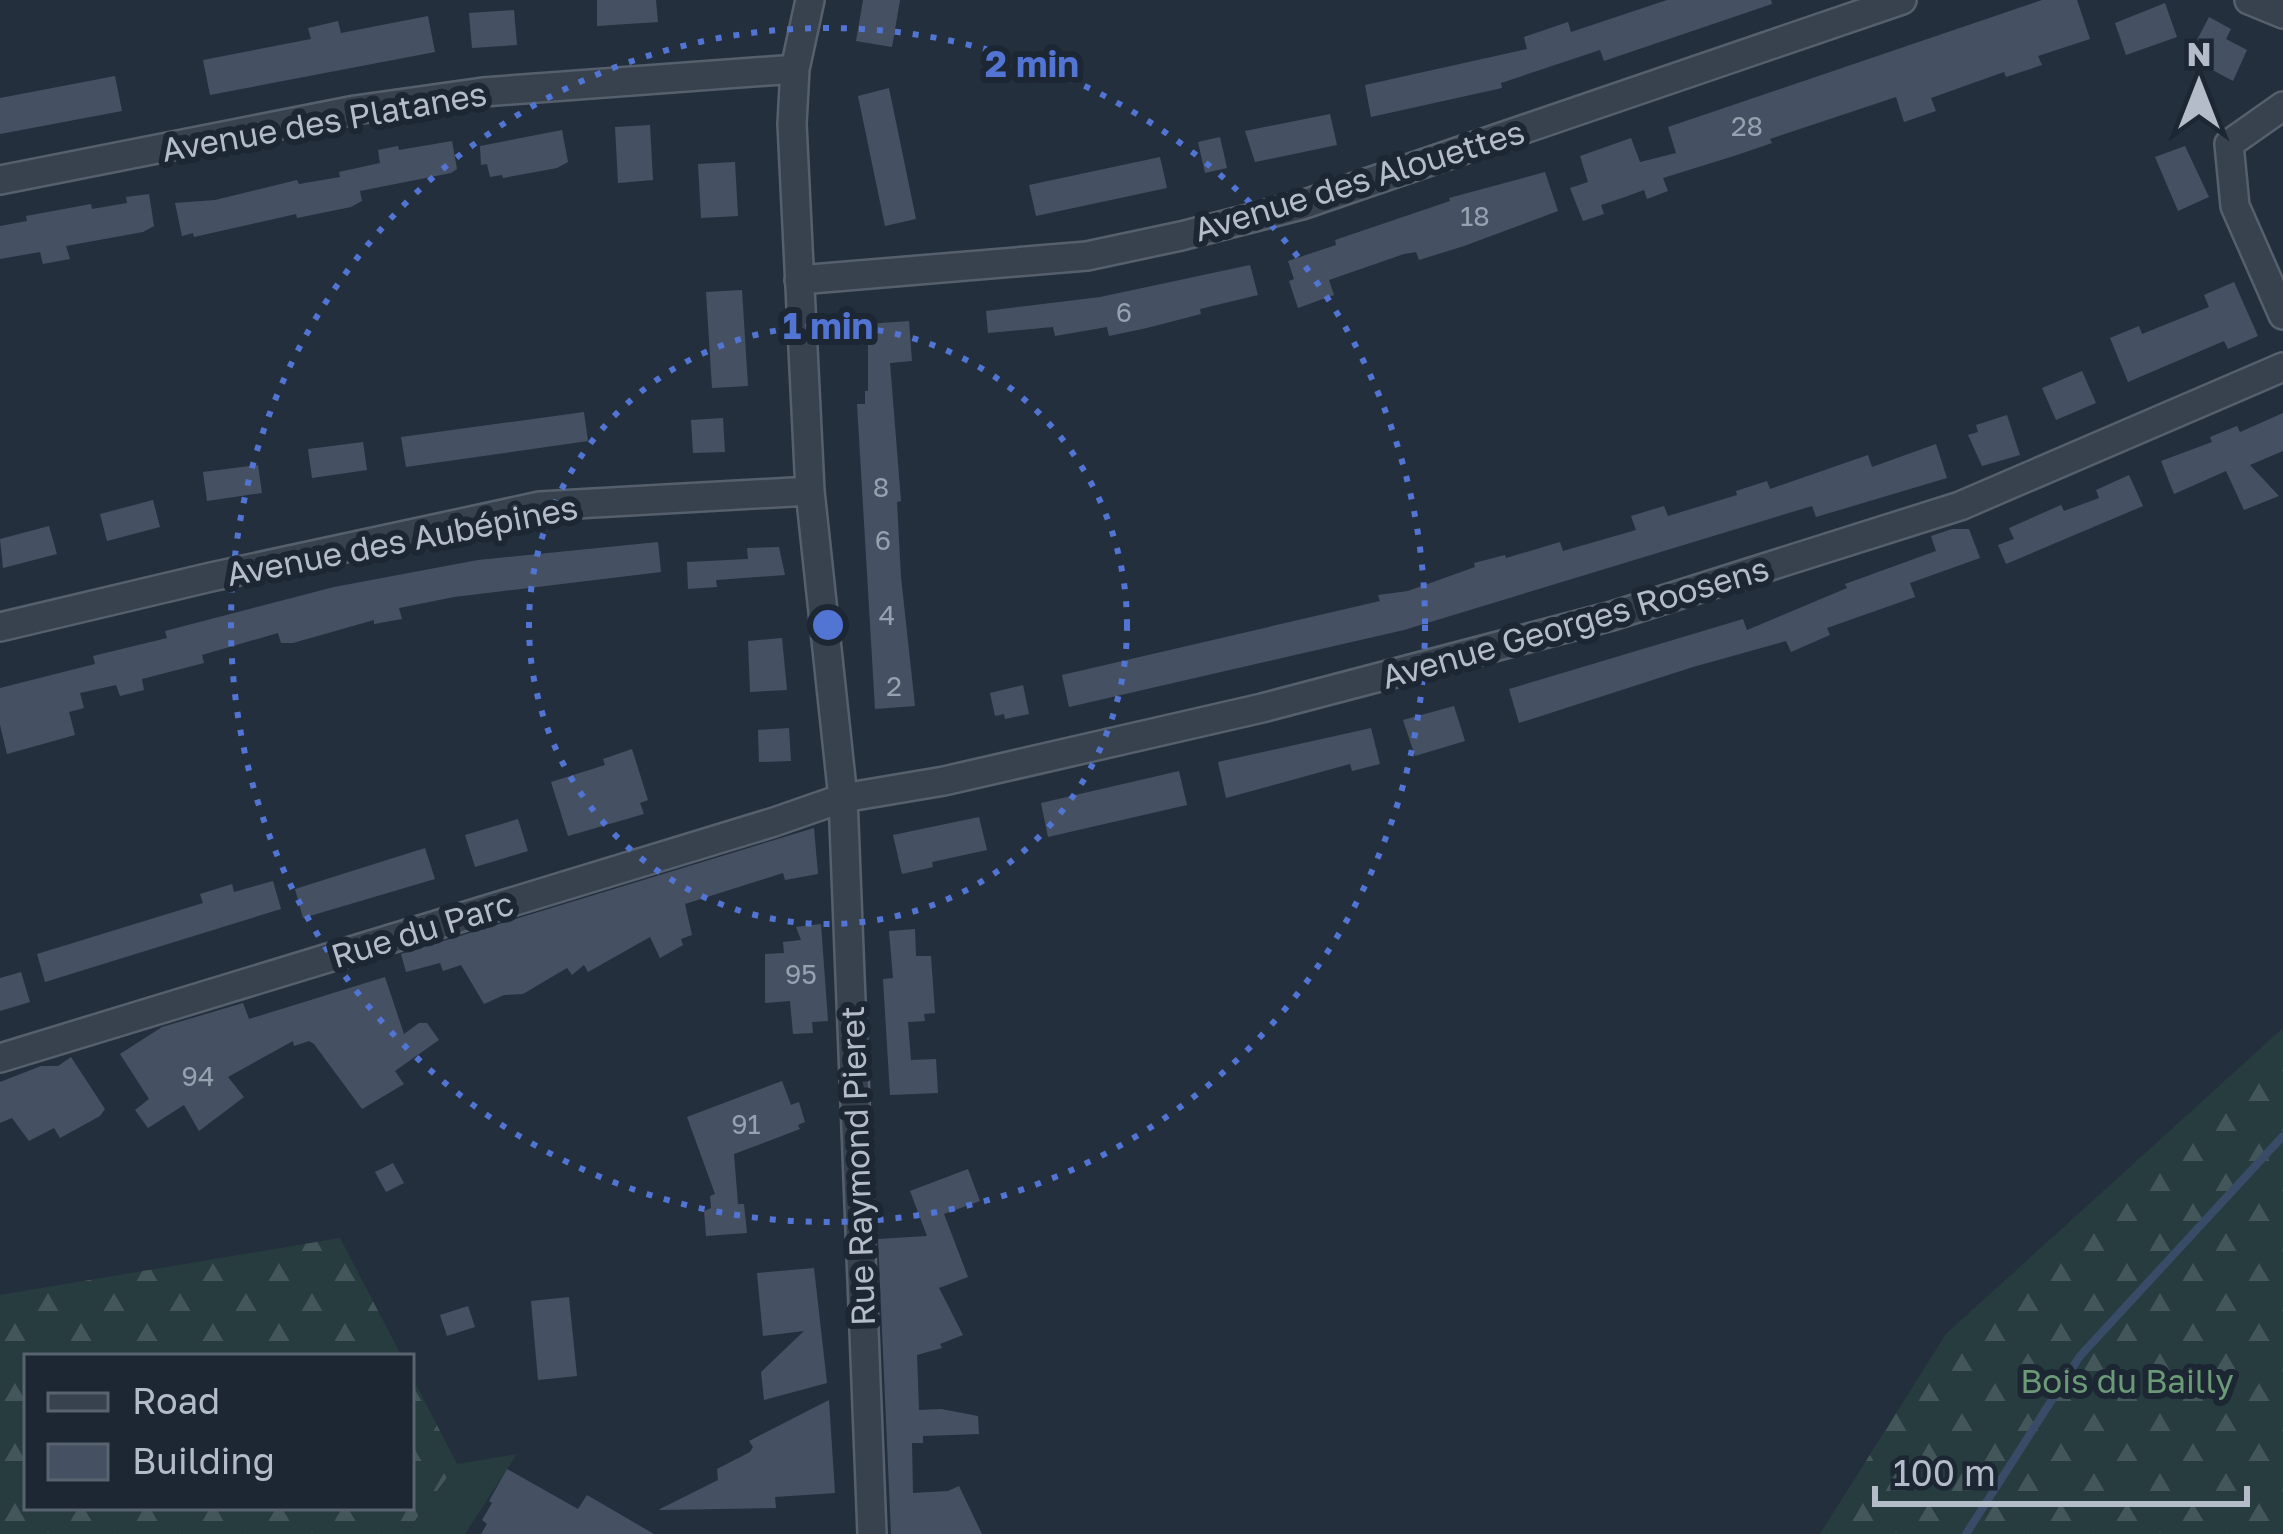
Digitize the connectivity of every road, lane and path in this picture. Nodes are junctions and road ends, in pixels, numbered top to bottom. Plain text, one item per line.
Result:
1 (810, 0) edge
2 (1902, 0) edge
3 (2249, 0) edge
4 (2283, 14) edge
5 (795, 68) junction
6 (2283, 106) edge
7 (0, 180) edge
8 (799, 280) junction
9 (2283, 315) edge
10 (2283, 367) edge
11 (810, 491) junction
12 (0, 627) edge
13 (843, 798) junction
14 (0, 1058) edge
15 (872, 1534) edge

1 - 5 street, Rue Raymond Pieret
2 - 8 street, Avenue des Alouettes
3 - 4 street
5 - 7 street, Avenue des Platanes
5 - 8 street, Rue Raymond Pieret
6 - 9 street
8 - 11 street, Rue Raymond Pieret
10 - 13 street, Avenue Georges Roosens
11 - 12 street, Avenue des Aubépines
11 - 13 street, Rue Raymond Pieret
13 - 14 street, Rue du Parc
13 - 15 street, Rue Raymond Pieret

